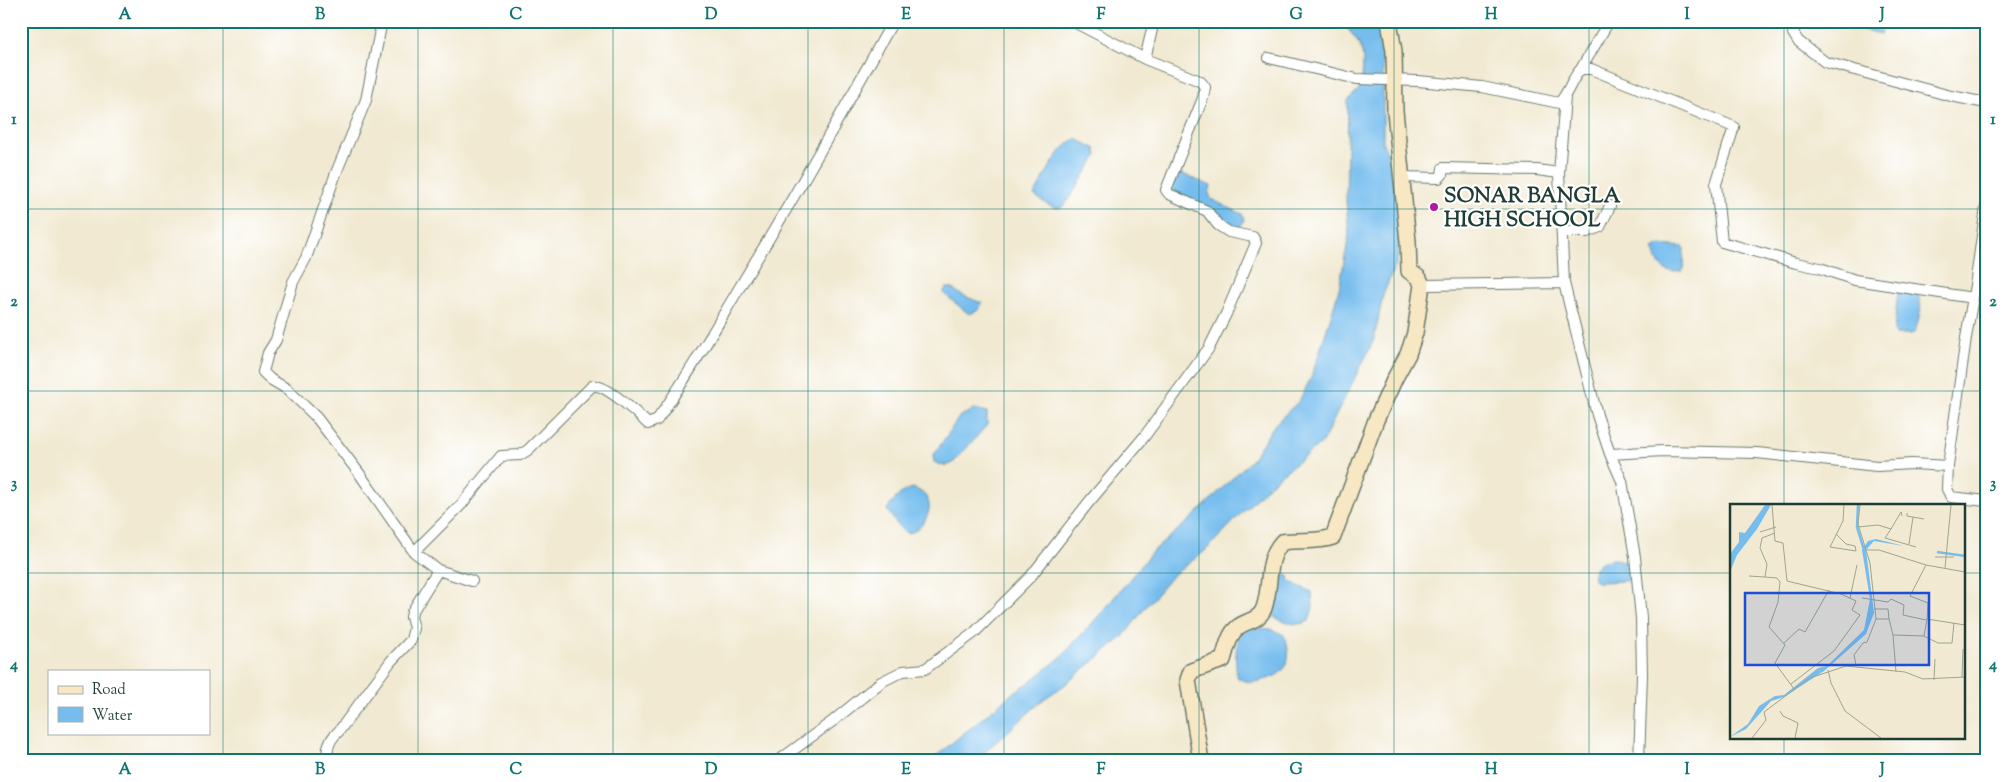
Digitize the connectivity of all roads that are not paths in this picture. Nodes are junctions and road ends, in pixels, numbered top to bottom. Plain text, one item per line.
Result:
1 (382, 21) edge
2 (893, 21) edge
3 (1072, 21) edge
4 (1154, 21) edge
5 (1389, 21) edge
6 (1609, 21) edge
7 (1797, 21) edge
8 (1269, 58) dead end
9 (1145, 59) junction
10 (1581, 69) junction
11 (1391, 80) junction
12 (1565, 97) junction
13 (1986, 103) edge
14 (1558, 173) junction
15 (1402, 177) junction
16 (1610, 206) dead end
17 (1986, 207) edge
18 (1562, 232) junction
19 (1981, 279) edge
20 (1564, 283) junction
21 (1422, 285) junction
22 (1973, 298) junction
23 (1610, 454) junction
24 (1948, 466) junction
25 (1986, 501) edge
26 (414, 552) junction
27 (438, 570) junction
28 (472, 581) dead end
29 (330, 761) edge
30 (778, 761) edge
31 (1201, 761) edge
32 (1639, 761) edge

1 - 26 street
2 - 26 street
3 - 9 street
4 - 9 street
5 - 11 street
6 - 10 street
7 - 13 street
8 - 11 street
9 - 30 street
10 - 12 street
10 - 22 street
11 - 12 street
11 - 15 street
12 - 14 street
14 - 15 street
14 - 18 street
15 - 21 street
16 - 18 street
17 - 19 street
18 - 20 street
19 - 22 street
20 - 21 street
20 - 23 street
21 - 31 street
22 - 24 street
23 - 24 street
23 - 32 street
24 - 25 street
26 - 27 street
27 - 28 street
27 - 29 street

